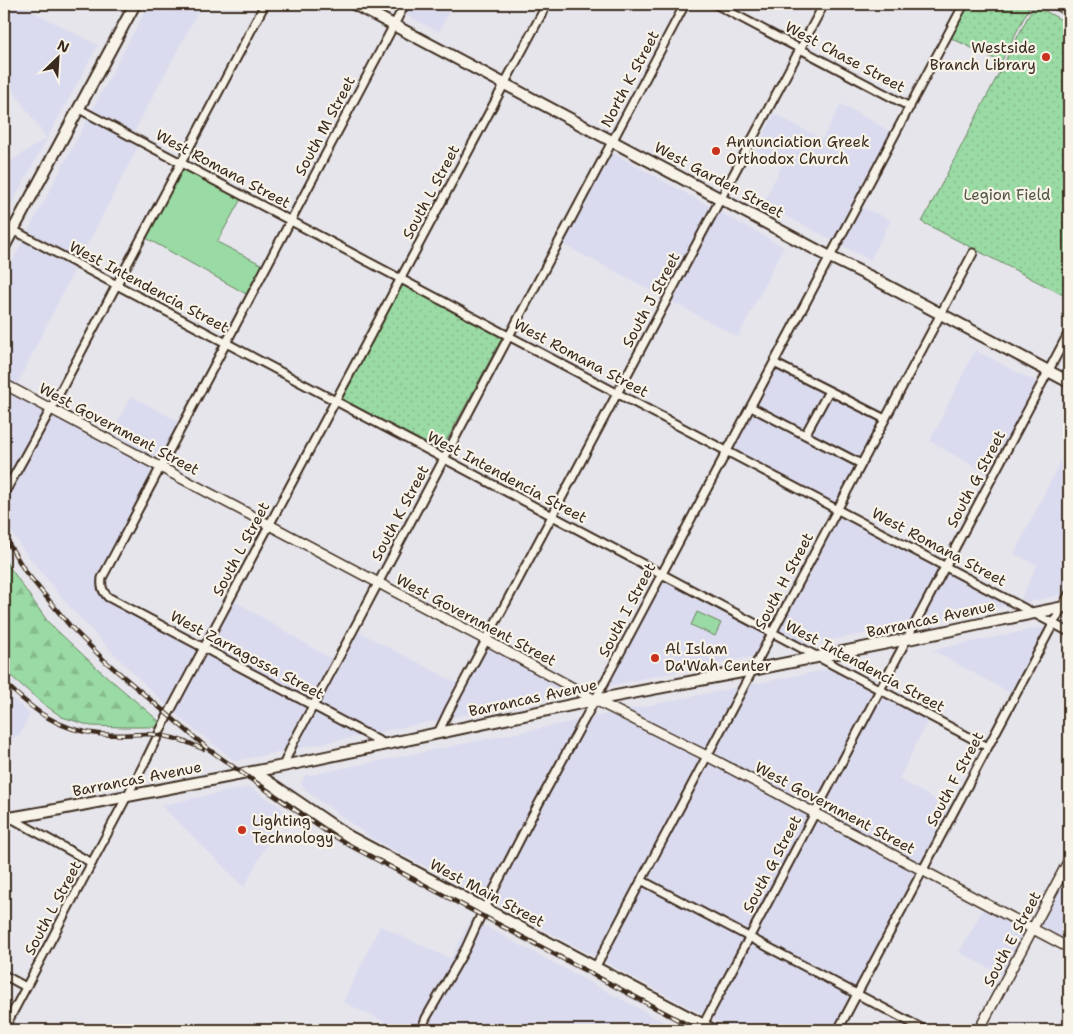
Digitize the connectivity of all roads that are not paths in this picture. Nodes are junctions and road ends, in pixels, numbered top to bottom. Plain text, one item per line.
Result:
1 (135, 4) edge
2 (265, 4) edge
3 (354, 4) edge
4 (405, 4) edge
5 (547, 4) edge
6 (685, 4) edge
7 (715, 4) edge
8 (824, 4) edge
9 (964, 4) edge
10 (1056, 4) edge
11 (1069, 11) edge
12 (394, 25) junction
13 (800, 49) junction
14 (505, 84) junction
15 (910, 107) junction
16 (79, 109) junction
17 (612, 141) junction
18 (182, 162) junction
19 (721, 198) junction
20 (291, 220) junction
21 (13, 230) junction
22 (4, 247) edge
23 (973, 253) dead end
24 (830, 257) junction
25 (401, 278) junction
26 (116, 286) junction
27 (941, 314) junction
28 (1069, 332) edge
29 (509, 335) junction
30 (226, 344) junction
31 (774, 363) junction
32 (1049, 371) junction
33 (1069, 382) edge
34 (4, 384) edge
35 (829, 391) junction
36 (617, 393) junction
37 (335, 402) junction
38 (751, 407) junction
39 (51, 409) junction
40 (885, 419) junction
41 (805, 435) junction
42 (727, 451) junction
43 (444, 459) junction
44 (861, 464) junction
45 (160, 467) junction
46 (4, 494) edge
47 (837, 509) junction
48 (552, 516) junction
49 (270, 525) junction
50 (946, 566) junction
51 (662, 574) junction
52 (378, 582) junction
53 (102, 586) joint
54 (1069, 594) edge
55 (1066, 607) edge
56 (1034, 613) junction
57 (1054, 624) junction
58 (772, 632) junction
59 (1069, 632) edge
60 (907, 639) junction
61 (486, 640) junction
62 (204, 648) junction
63 (818, 657) junction
64 (752, 670) junction
65 (880, 690) junction
66 (595, 700) junction
67 (313, 706) junction
68 (438, 733) junction
69 (384, 744) junction
70 (988, 747) junction
71 (707, 756) junction
72 (283, 766) junction
73 (254, 772) junction
74 (127, 796) junction
75 (815, 813) junction
76 (6, 817) edge
77 (1069, 860) edge
78 (92, 863) junction
79 (923, 870) junction
80 (641, 880) junction
81 (484, 909) junction
82 (1033, 929) junction
83 (749, 937) junction
84 (1069, 948) edge
85 (595, 968) junction
86 (4, 975) edge
87 (26, 987) junction
88 (857, 994) junction
89 (703, 1025) junction
90 (4, 1029) edge
91 (421, 1030) edge
92 (713, 1030) edge
93 (838, 1030) edge
94 (925, 1030) edge
95 (979, 1030) edge

1 - 16 main road
2 - 18 street
3 - 12 main road, West Garden Street
4 - 12 street, South M Street
5 - 14 street, South L Street
6 - 17 street, North K Street
7 - 13 street, West Chase Street
8 - 13 street, South J Street
9 - 15 street, South I Street
10 - 11 street
12 - 14 main road, West Garden Street
12 - 20 street, South M Street
13 - 15 street, West Chase Street
13 - 19 street, South J Street
14 - 17 main road, West Garden Street
14 - 25 street, South L Street
15 - 24 street, South I Street
16 - 18 street, West Romana Street
16 - 21 main road
17 - 19 main road, West Garden Street
17 - 29 street, South K Street
18 - 20 street, West Romana Street
18 - 26 street
19 - 24 main road, West Garden Street
19 - 36 street, South J Street
20 - 25 street, West Romana Street
20 - 30 street, South M Street
21 - 22 main road
21 - 26 street, West Intendencia Street
23 - 27 street, South H Street
24 - 27 main road, West Garden Street
24 - 31 street, South I Street
25 - 29 street, West Romana Street
25 - 37 street, South L Street
26 - 30 street, West Intendencia Street
26 - 39 street
27 - 32 main road, West Garden Street
27 - 40 street, South H Street
28 - 32 street, South G Street
29 - 36 street, West Romana Street
29 - 43 street, South K Street
30 - 37 street, West Intendencia Street
30 - 45 street, South M Street
31 - 35 street
31 - 38 street, South I Street
32 - 33 main road, West Garden Street
32 - 50 street, South G Street
34 - 39 street, West Government Street
35 - 40 street
35 - 41 street
36 - 42 street, West Romana Street
36 - 48 street, South J Street
37 - 43 street, West Intendencia Street
37 - 49 street, South L Street
38 - 41 street
38 - 42 street, South I Street
39 - 45 street, West Government Street
39 - 46 street
40 - 44 street, South H Street
41 - 44 street
42 - 47 street, West Romana Street
42 - 51 street, South I Street
43 - 48 street, West Intendencia Street
43 - 52 street, South K Street
44 - 47 street, South H Street
45 - 49 street, West Government Street
45 - 53 street, South M Street
47 - 50 street, West Romana Street
47 - 58 street, South H Street
48 - 51 street, West Intendencia Street
48 - 61 street, South J Street
49 - 52 street, West Government Street
49 - 62 street, South L Street
50 - 56 street, West Romana Street
50 - 60 street, South G Street
51 - 58 street, West Intendencia Street
51 - 66 street, South I Street
52 - 61 street, West Government Street
52 - 67 street, South K Street
53 - 62 street, West Zarragossa Street
54 - 55 street, South F Street
55 - 56 main road, Barrancas Avenue
55 - 57 street, South F Street
56 - 57 street, West Romana Street
56 - 60 main road, Barrancas Avenue
57 - 59 street, West Romana Street
57 - 70 street, South F Street
58 - 63 street, West Intendencia Street
58 - 64 street, South H Street
60 - 63 main road, Barrancas Avenue
60 - 65 street, South G Street
61 - 66 street, West Government Street
61 - 68 street, South J Street
62 - 67 street, West Zarragossa Street
62 - 74 street, South L Street
63 - 64 main road, Barrancas Avenue
63 - 65 street, West Intendencia Street
64 - 66 main road, Barrancas Avenue
64 - 71 street, South H Street
65 - 70 street, West Intendencia Street
65 - 75 street, South G Street
66 - 68 main road, Barrancas Avenue
66 - 71 street, West Government Street
66 - 81 street, South I Street
67 - 69 street, West Zarragossa Street
67 - 72 street, South K Street
68 - 69 main road, Barrancas Avenue
69 - 72 main road, Barrancas Avenue
70 - 79 street, South F Street
71 - 75 street, West Government Street
71 - 80 street, South H Street
72 - 73 main road, Barrancas Avenue
73 - 74 main road, Barrancas Avenue
73 - 81 main road, West Main Street
74 - 76 main road, Barrancas Avenue
74 - 78 street, South L Street
75 - 79 street, West Government Street
75 - 83 street, South G Street
76 - 78 street
77 - 82 street, South E Street
78 - 87 street, South L Street
79 - 82 street, West Government Street
79 - 88 street, South F Street
80 - 83 street
80 - 85 street, South H Street
81 - 85 main road, West Main Street
81 - 91 street, South I Street
82 - 84 street, West Government Street
82 - 95 street, South E Street
83 - 88 street
83 - 89 street, South G Street
85 - 89 main road, West Main Street
86 - 87 street
87 - 90 street, South L Street
88 - 93 street, South F Street
88 - 94 street
89 - 92 main road, West Main Street

